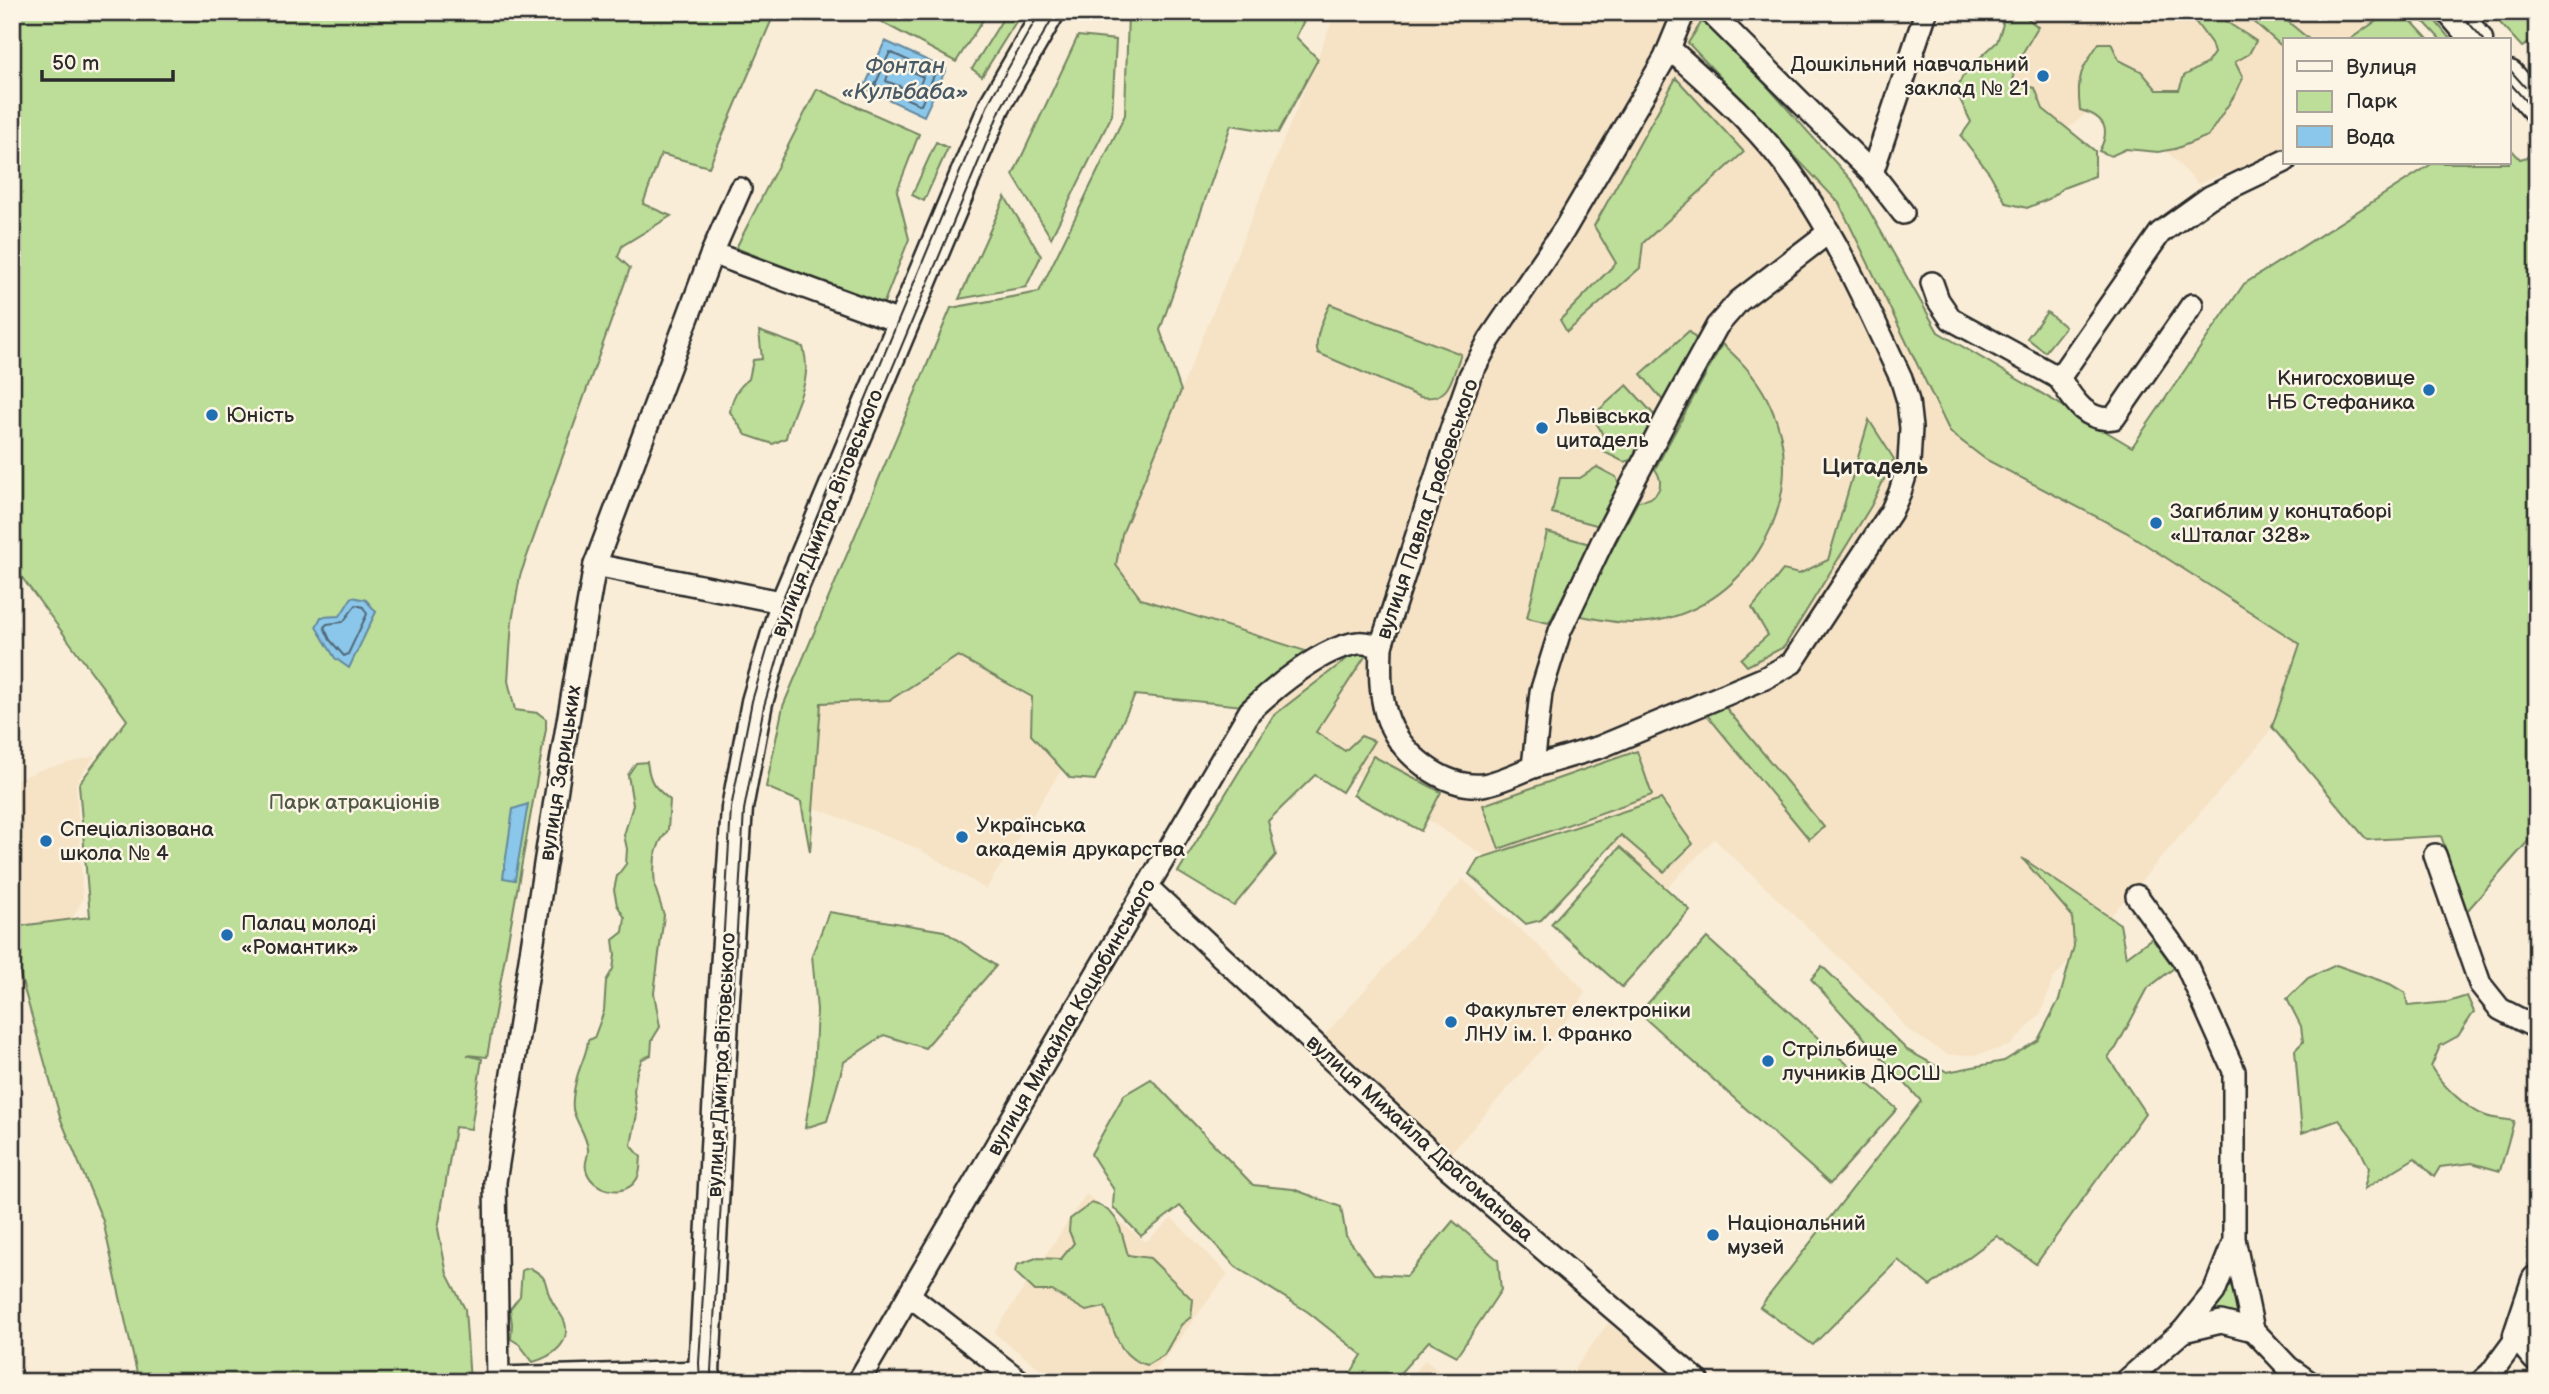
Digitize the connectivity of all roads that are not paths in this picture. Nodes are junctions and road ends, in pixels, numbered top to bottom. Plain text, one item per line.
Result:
1 (1049, 12) edge
2 (1684, 12) edge
3 (1710, 12) edge
4 (1926, 12) edge
5 (2453, 12) edge
6 (2475, 38) edge
7 (1670, 49) junction
8 (2510, 77) edge
9 (2537, 108) edge
10 (2283, 161) edge
11 (1872, 173) junction
12 (740, 189) dead end
13 (1903, 213) dead end
14 (1829, 232) junction
15 (712, 253) junction
16 (1932, 283) dead end
17 (2192, 305) dead end
18 (905, 324) junction
19 (2059, 378) junction
20 (595, 565) junction
21 (786, 603) junction
22 (1381, 646) junction
23 (1534, 767) junction
24 (2435, 855) dead end
25 (1147, 887) junction
26 (2137, 896) dead end
27 (2537, 1028) edge
28 (2234, 1239) junction
29 (2537, 1281) edge
30 (909, 1295) junction
31 (2253, 1330) junction
32 (2183, 1331) junction
33 (2528, 1346) edge
34 (706, 1377) edge
35 (498, 1380) edge
36 (858, 1382) edge
37 (1021, 1382) edge
38 (1699, 1382) edge
39 (2125, 1382) edge
40 (2309, 1382) edge
41 (2481, 1382) edge

1 - 18 main road, вулиця Дмитра Вітовського
2 - 7 street, вулиця Павла Грабовського
3 - 11 street
4 - 11 street
5 - 6 main road
7 - 14 street, вулиця Павла Грабовського
7 - 22 street, вулиця Павла Грабовського
8 - 9 main road
10 - 19 street
11 - 13 street
12 - 15 street, вулиця Зарицьких
14 - 23 street
14 - 23 street, вулиця Павла Грабовського
15 - 18 street
15 - 20 street, вулиця Зарицьких
16 - 19 street
17 - 19 street
18 - 21 main road, вулиця Дмитра Вітовського
20 - 21 street
20 - 35 street, вулиця Зарицьких
21 - 34 main road, вулиця Дмитра Вітовського
22 - 23 street, вулиця Павла Грабовського
22 - 25 street, вулиця Михайла Коцюбинського
24 - 27 street
25 - 30 street, вулиця Михайла Коцюбинського
25 - 38 street, вулиця Михайла Драгоманова
26 - 28 street
28 - 31 street
28 - 32 street
29 - 33 main road
30 - 36 street, вулиця Михайла Коцюбинського
30 - 37 street
31 - 32 street
31 - 40 street
32 - 39 street
33 - 41 street
34 - 35 street

